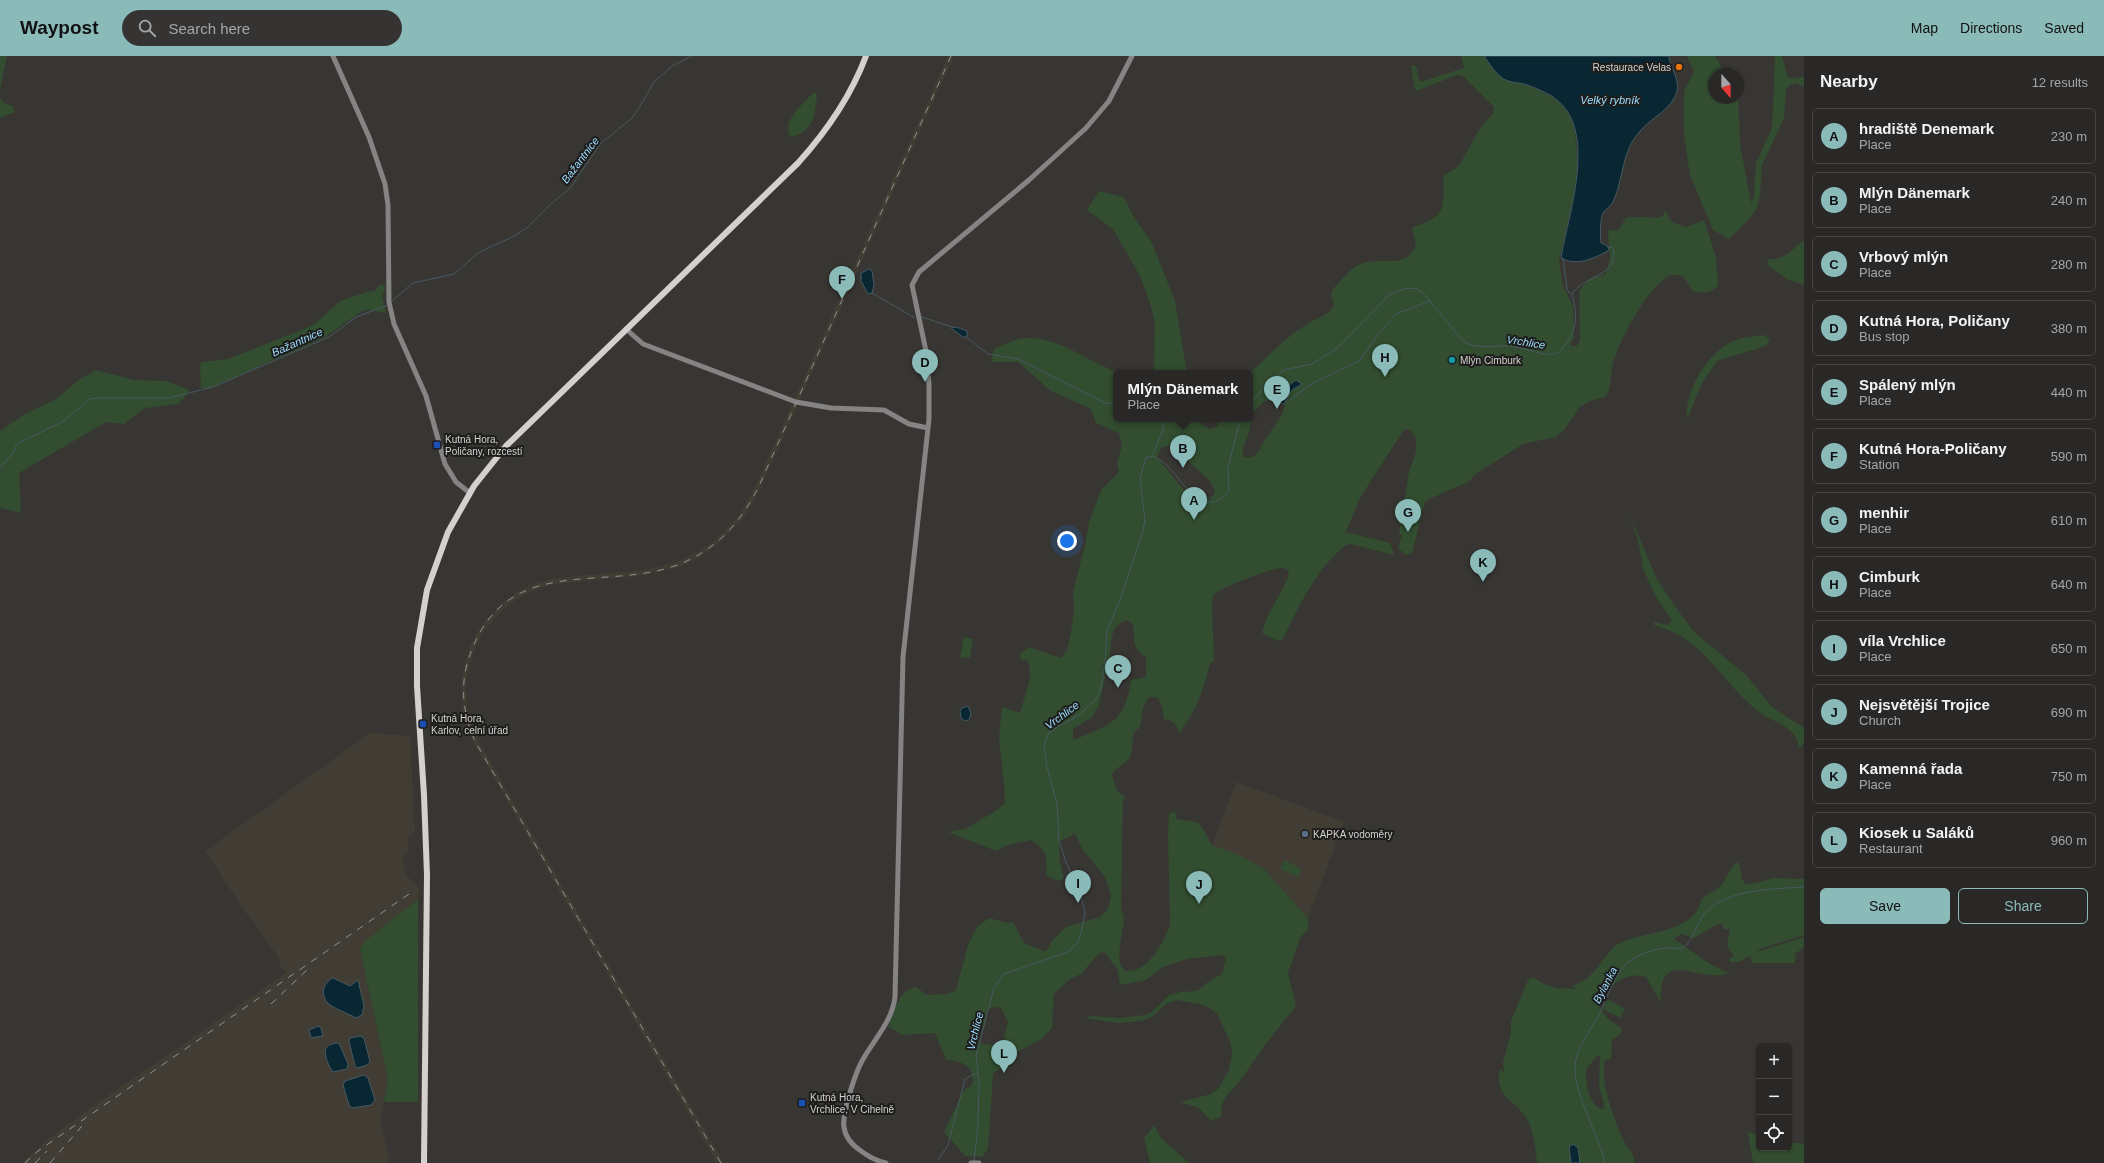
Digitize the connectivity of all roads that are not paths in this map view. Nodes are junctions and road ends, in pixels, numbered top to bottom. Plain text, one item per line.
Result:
1 (333, 56) edge
2 (866, 56) edge
3 (1132, 56) edge
4 (626, 329) junction
5 (928, 428) junction
6 (470, 493) junction
7 (424, 1163) edge
8 (886, 1163) edge
9 (970, 1163) edge
10 (979, 1163) edge

1 - 6 street
2 - 4 main road
3 - 5 street
4 - 5 street
4 - 6 main road
5 - 8 street
6 - 7 main road
9 - 10 street

